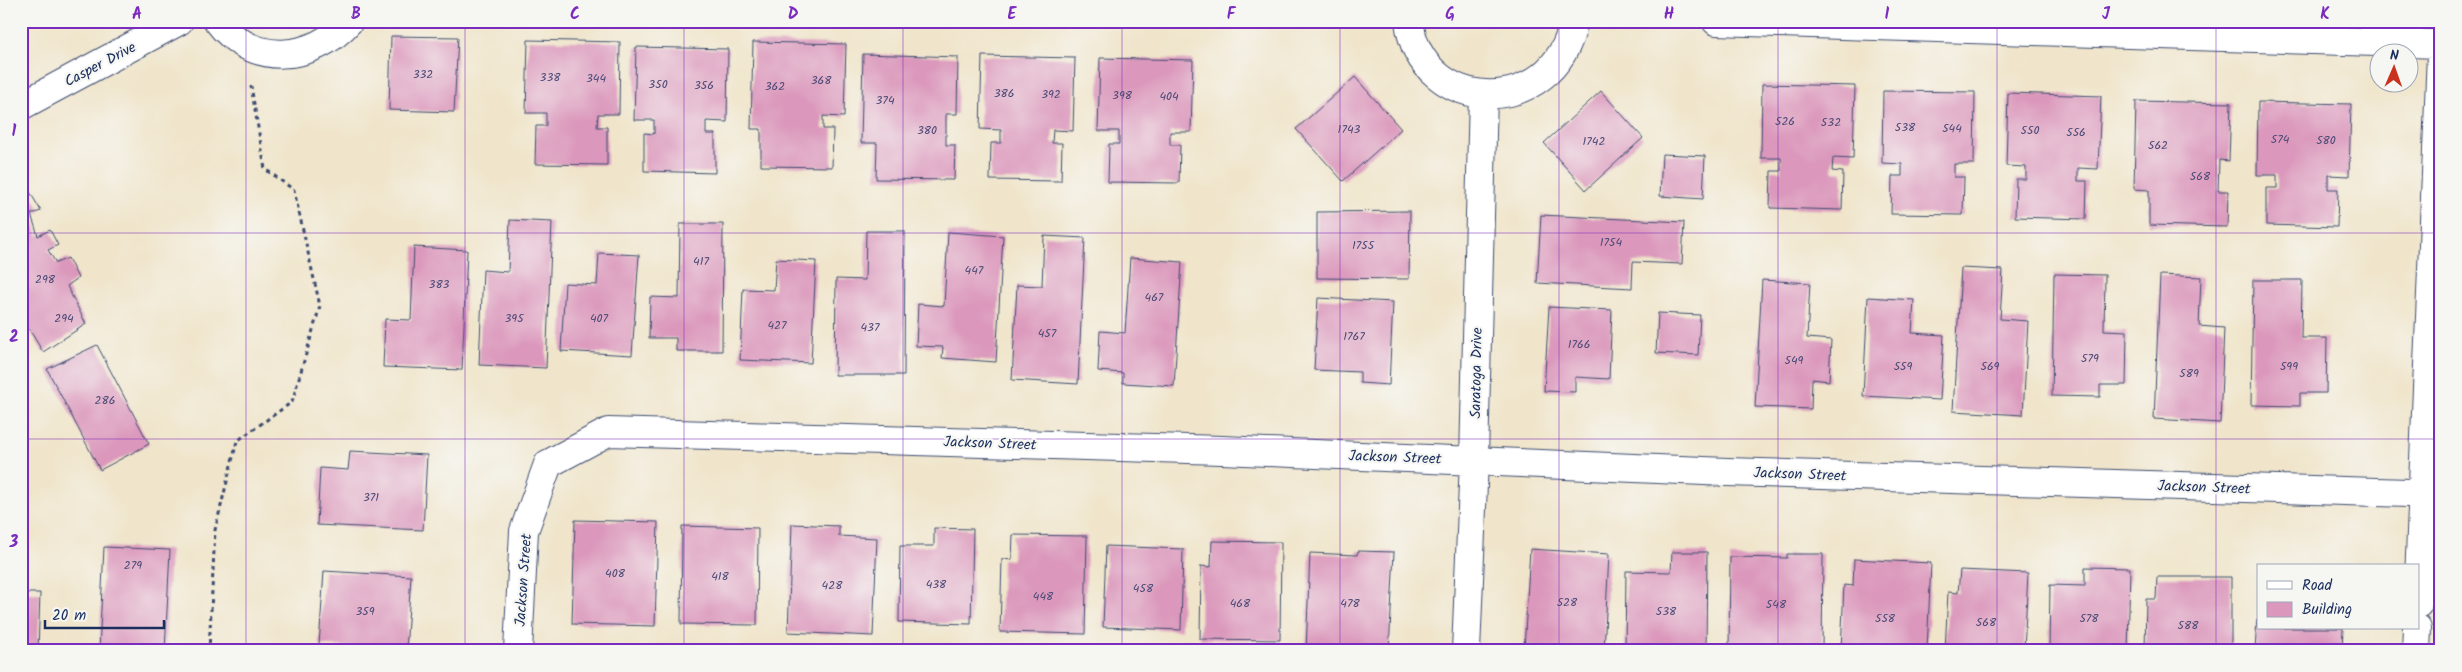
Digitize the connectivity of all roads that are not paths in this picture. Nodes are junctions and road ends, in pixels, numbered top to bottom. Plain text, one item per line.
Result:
1 (179, 21) edge
2 (218, 21) edge
3 (349, 21) edge
4 (1409, 21) edge
5 (1574, 21) edge
6 (1716, 21) edge
7 (2441, 44) edge
8 (2441, 54) edge
9 (1483, 94) junction
10 (21, 106) edge
11 (1474, 460) junction
12 (2432, 494) edge
13 (2420, 588) edge
14 (2417, 630) edge
15 (518, 651) edge
16 (1466, 651) edge
17 (2416, 651) edge

1 - 10 street, Casper Drive
2 - 3 street
4 - 9 street
5 - 9 street
6 - 7 street
8 - 12 street
9 - 11 street, Saratoga Drive
11 - 12 street, Jackson Street
11 - 15 street, Jackson Street
11 - 16 street, Saratoga Drive
12 - 13 street
14 - 17 street

